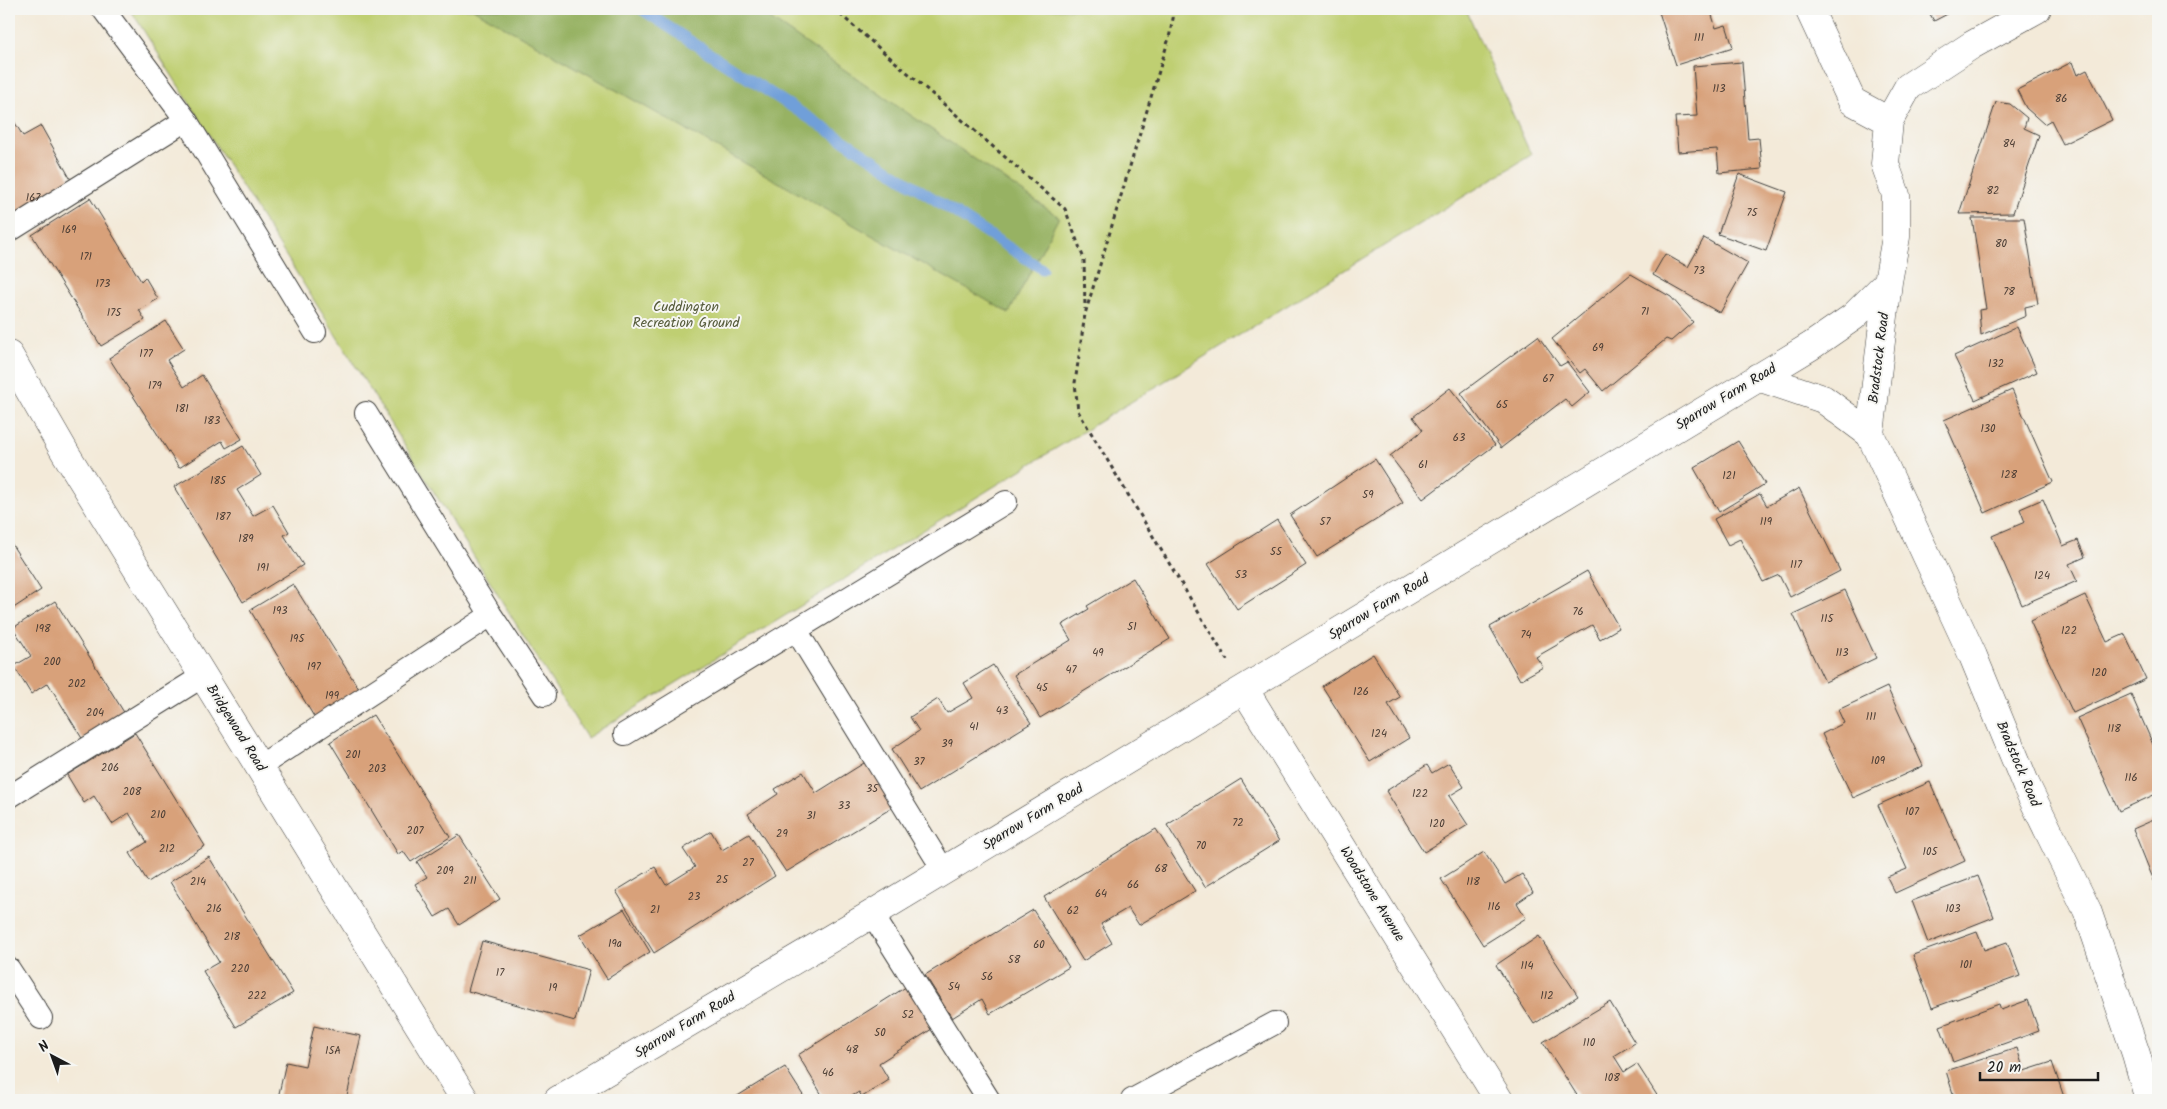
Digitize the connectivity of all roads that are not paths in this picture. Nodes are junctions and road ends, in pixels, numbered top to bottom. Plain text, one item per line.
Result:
1 (103, 9) edge
2 (1809, 9) edge
3 (2036, 9) edge
4 (186, 120) junction
5 (1889, 121) junction
6 (9, 231) edge
7 (1888, 282) junction
8 (315, 332) dead end
9 (9, 355) edge
10 (1758, 377) junction
11 (366, 413) dead end
12 (1870, 434) junction
13 (1006, 502) dead end
14 (491, 615) junction
15 (796, 630) junction
16 (203, 676) junction
17 (1244, 689) junction
18 (544, 695) dead end
19 (625, 734) dead end
20 (260, 766) junction
21 (9, 798) edge
22 (944, 871) junction
23 (872, 914) junction
24 (9, 968) edge
25 (41, 1018) dead end
26 (1275, 1023) dead end
27 (465, 1100) edge
28 (558, 1100) edge
29 (989, 1100) edge
30 (1132, 1100) edge
31 (1499, 1100) edge
32 (2149, 1100) edge

1 - 4 lane
2 - 5 street
3 - 5 street
4 - 6 lane
4 - 8 lane
5 - 7 street
7 - 10 street, Sparrow Farm Road
7 - 12 street, Bradstock Road
9 - 16 street, Bridgewood Road
10 - 12 street, Bradstock Road
10 - 17 street, Sparrow Farm Road
11 - 14 lane
12 - 32 street, Bradstock Road
13 - 15 lane
14 - 18 lane
14 - 20 lane
15 - 19 lane
15 - 22 lane
16 - 20 street, Bridgewood Road
16 - 21 lane
17 - 22 street, Sparrow Farm Road
17 - 31 street, Woodstone Avenue
20 - 27 street, Bridgewood Road
22 - 23 street, Sparrow Farm Road
23 - 28 street, Sparrow Farm Road
23 - 29 lane
24 - 25 lane
26 - 30 lane

